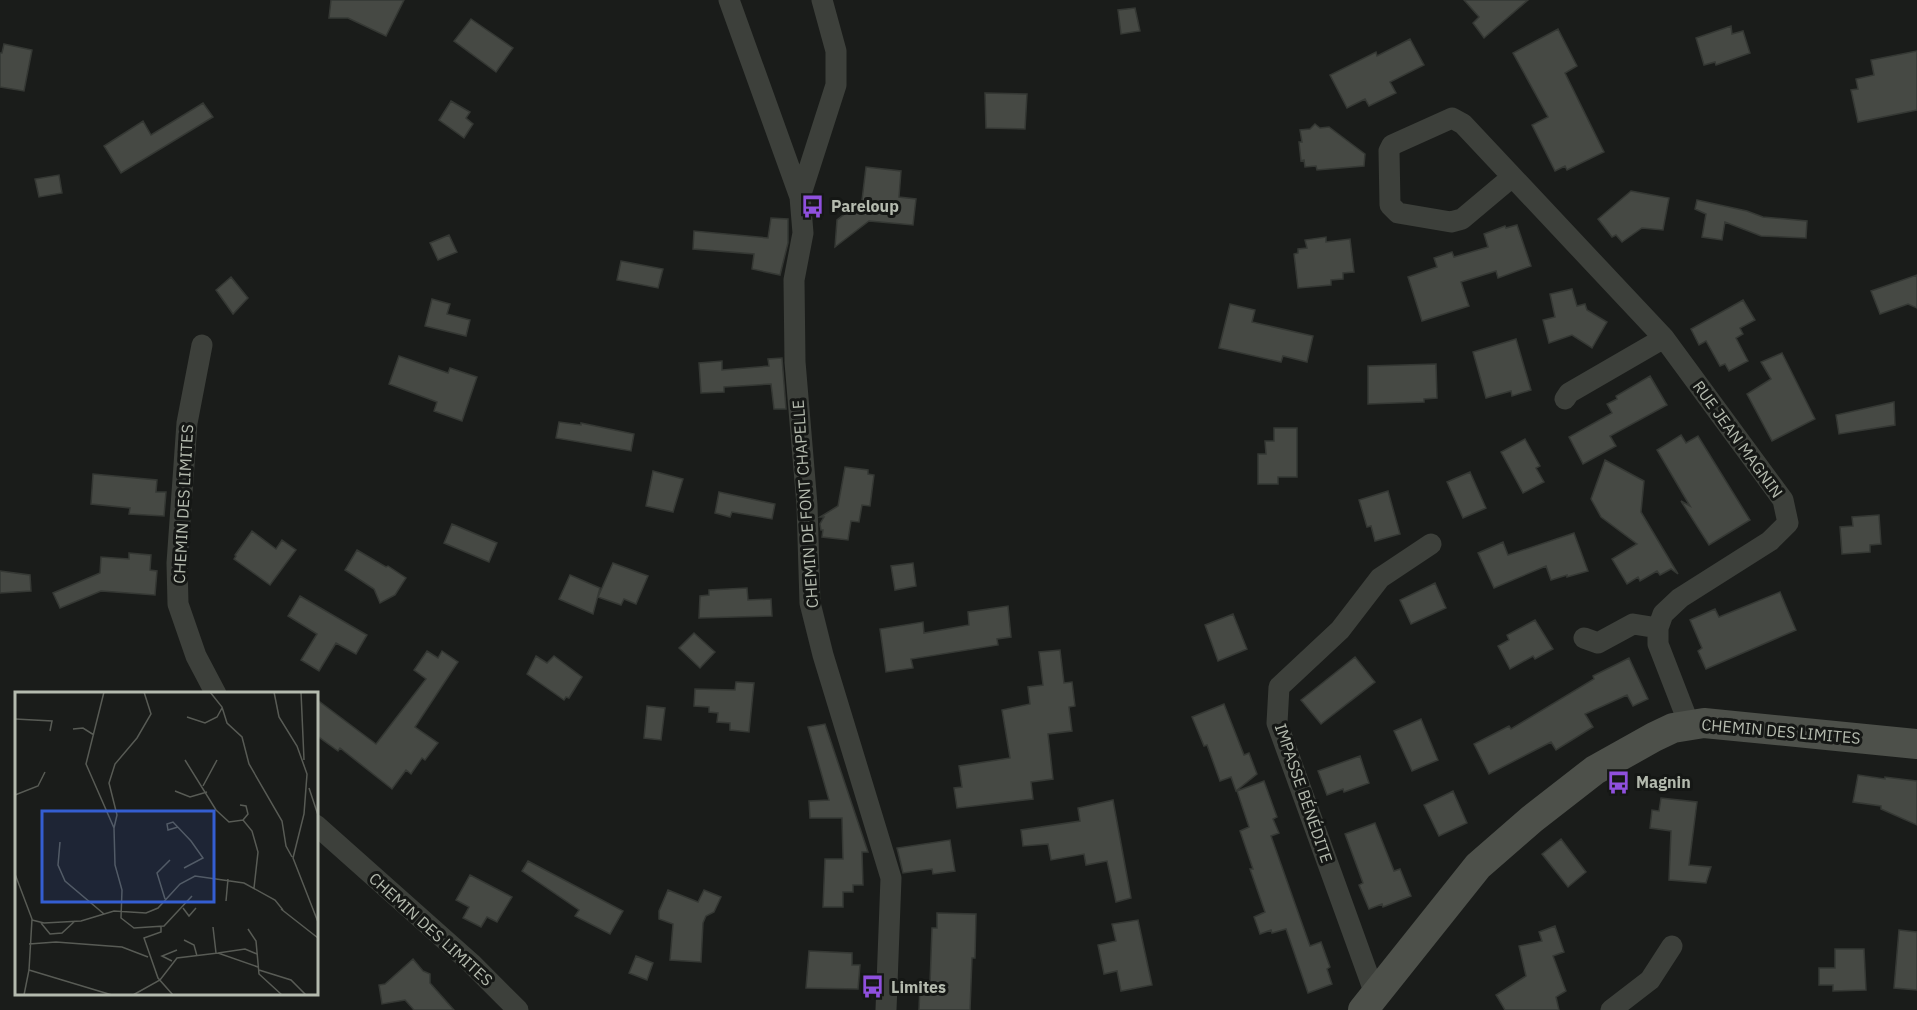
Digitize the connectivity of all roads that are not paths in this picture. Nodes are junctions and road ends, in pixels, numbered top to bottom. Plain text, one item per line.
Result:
1 (729, 0) edge
2 (822, 0) edge
3 (1512, 177) junction
4 (800, 197) junction
5 (1664, 338) junction
6 (202, 345) dead end
7 (1565, 399) dead end
8 (1431, 544) dead end
9 (1658, 628) junction
10 (1584, 638) dead end
11 (215, 692) edge
12 (1689, 724) junction
13 (1917, 744) edge
14 (318, 827) edge
15 (1672, 946) dead end
16 (1369, 1002) edge
17 (518, 1010) edge
18 (886, 1010) edge
19 (1611, 1010) edge

1 - 4 street, CHEMIN DE FONT CHAPELLE
2 - 4 street
3 - 3 street, RUE JEAN MAGNIN
3 - 5 street, RUE JEAN MAGNIN
4 - 18 street, CHEMIN DE FONT CHAPELLE
5 - 7 street
5 - 9 street, RUE JEAN MAGNIN
6 - 11 street, CHEMIN DES LIMITES
8 - 16 street, IMPASSE BÉNÉDITE
9 - 10 street
9 - 12 street
12 - 13 street, CHEMIN DES LIMITES
12 - 16 street, CHEMIN DES LIMITES
14 - 17 street, CHEMIN DES LIMITES
15 - 19 street

